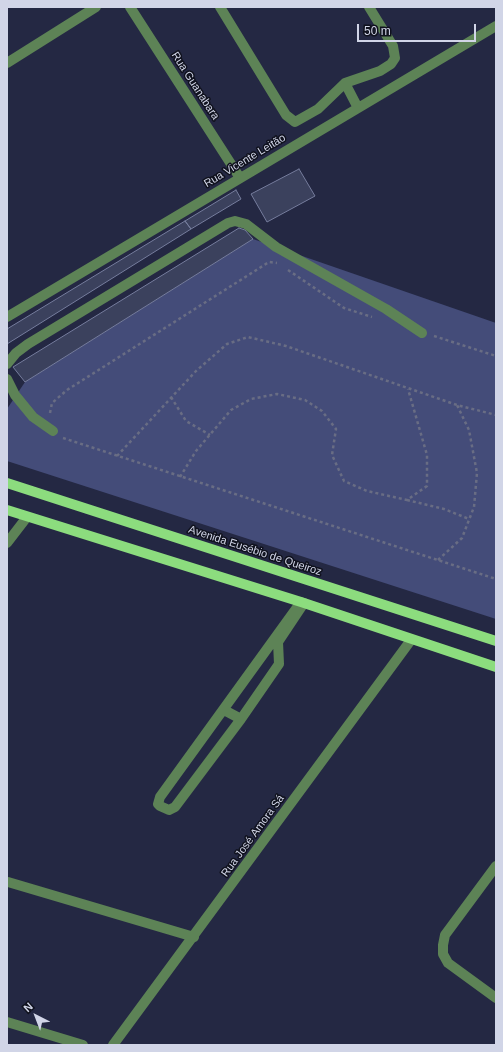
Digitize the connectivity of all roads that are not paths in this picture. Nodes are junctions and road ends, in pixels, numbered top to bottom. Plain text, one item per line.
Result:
1 (96, 7) edge
2 (130, 7) edge
3 (220, 7) edge
4 (369, 7) edge
5 (496, 26) edge
6 (7, 63) edge
7 (345, 83) junction
8 (358, 108) junction
9 (240, 178) junction
10 (7, 317) edge
11 (422, 333) road end
12 (7, 364) edge
13 (7, 380) edge
14 (53, 431) road end
15 (7, 483) edge
16 (7, 510) edge
17 (27, 516) junction
18 (7, 543) edge
19 (303, 602) junction
20 (411, 640) junction
21 (496, 641) edge
22 (263, 656) junction
23 (279, 664) junction
24 (496, 667) edge
25 (224, 710) junction
26 (241, 719) junction
27 (209, 730) junction
28 (226, 740) junction
29 (496, 866) edge
30 (8, 882) dead end
31 (194, 937) junction
32 (496, 998) edge
33 (7, 1022) edge
34 (83, 1045) edge
35 (113, 1045) edge

1 - 6 street
2 - 9 street, Rua Guanabara
3 - 7 street
4 - 7 street
5 - 8 street, Rua Vicente Leitão
7 - 8 street
8 - 9 street, Rua Vicente Leitão
9 - 10 street, Rua Vicente Leitão
11 - 12 street
13 - 14 street
15 - 21 main road, Avenida Eusébio de Queiroz
16 - 17 main road
17 - 18 street
17 - 19 main road
19 - 20 main road
19 - 22 street
19 - 23 street
20 - 24 main road
20 - 31 street, Rua José Amora Sá
22 - 23 street
22 - 25 street
23 - 26 street
25 - 26 street
25 - 27 street
26 - 28 street
27 - 28 street
27 - 28 street
29 - 32 street
30 - 31 street
31 - 35 street, Rua José Amora Sá
33 - 34 street

